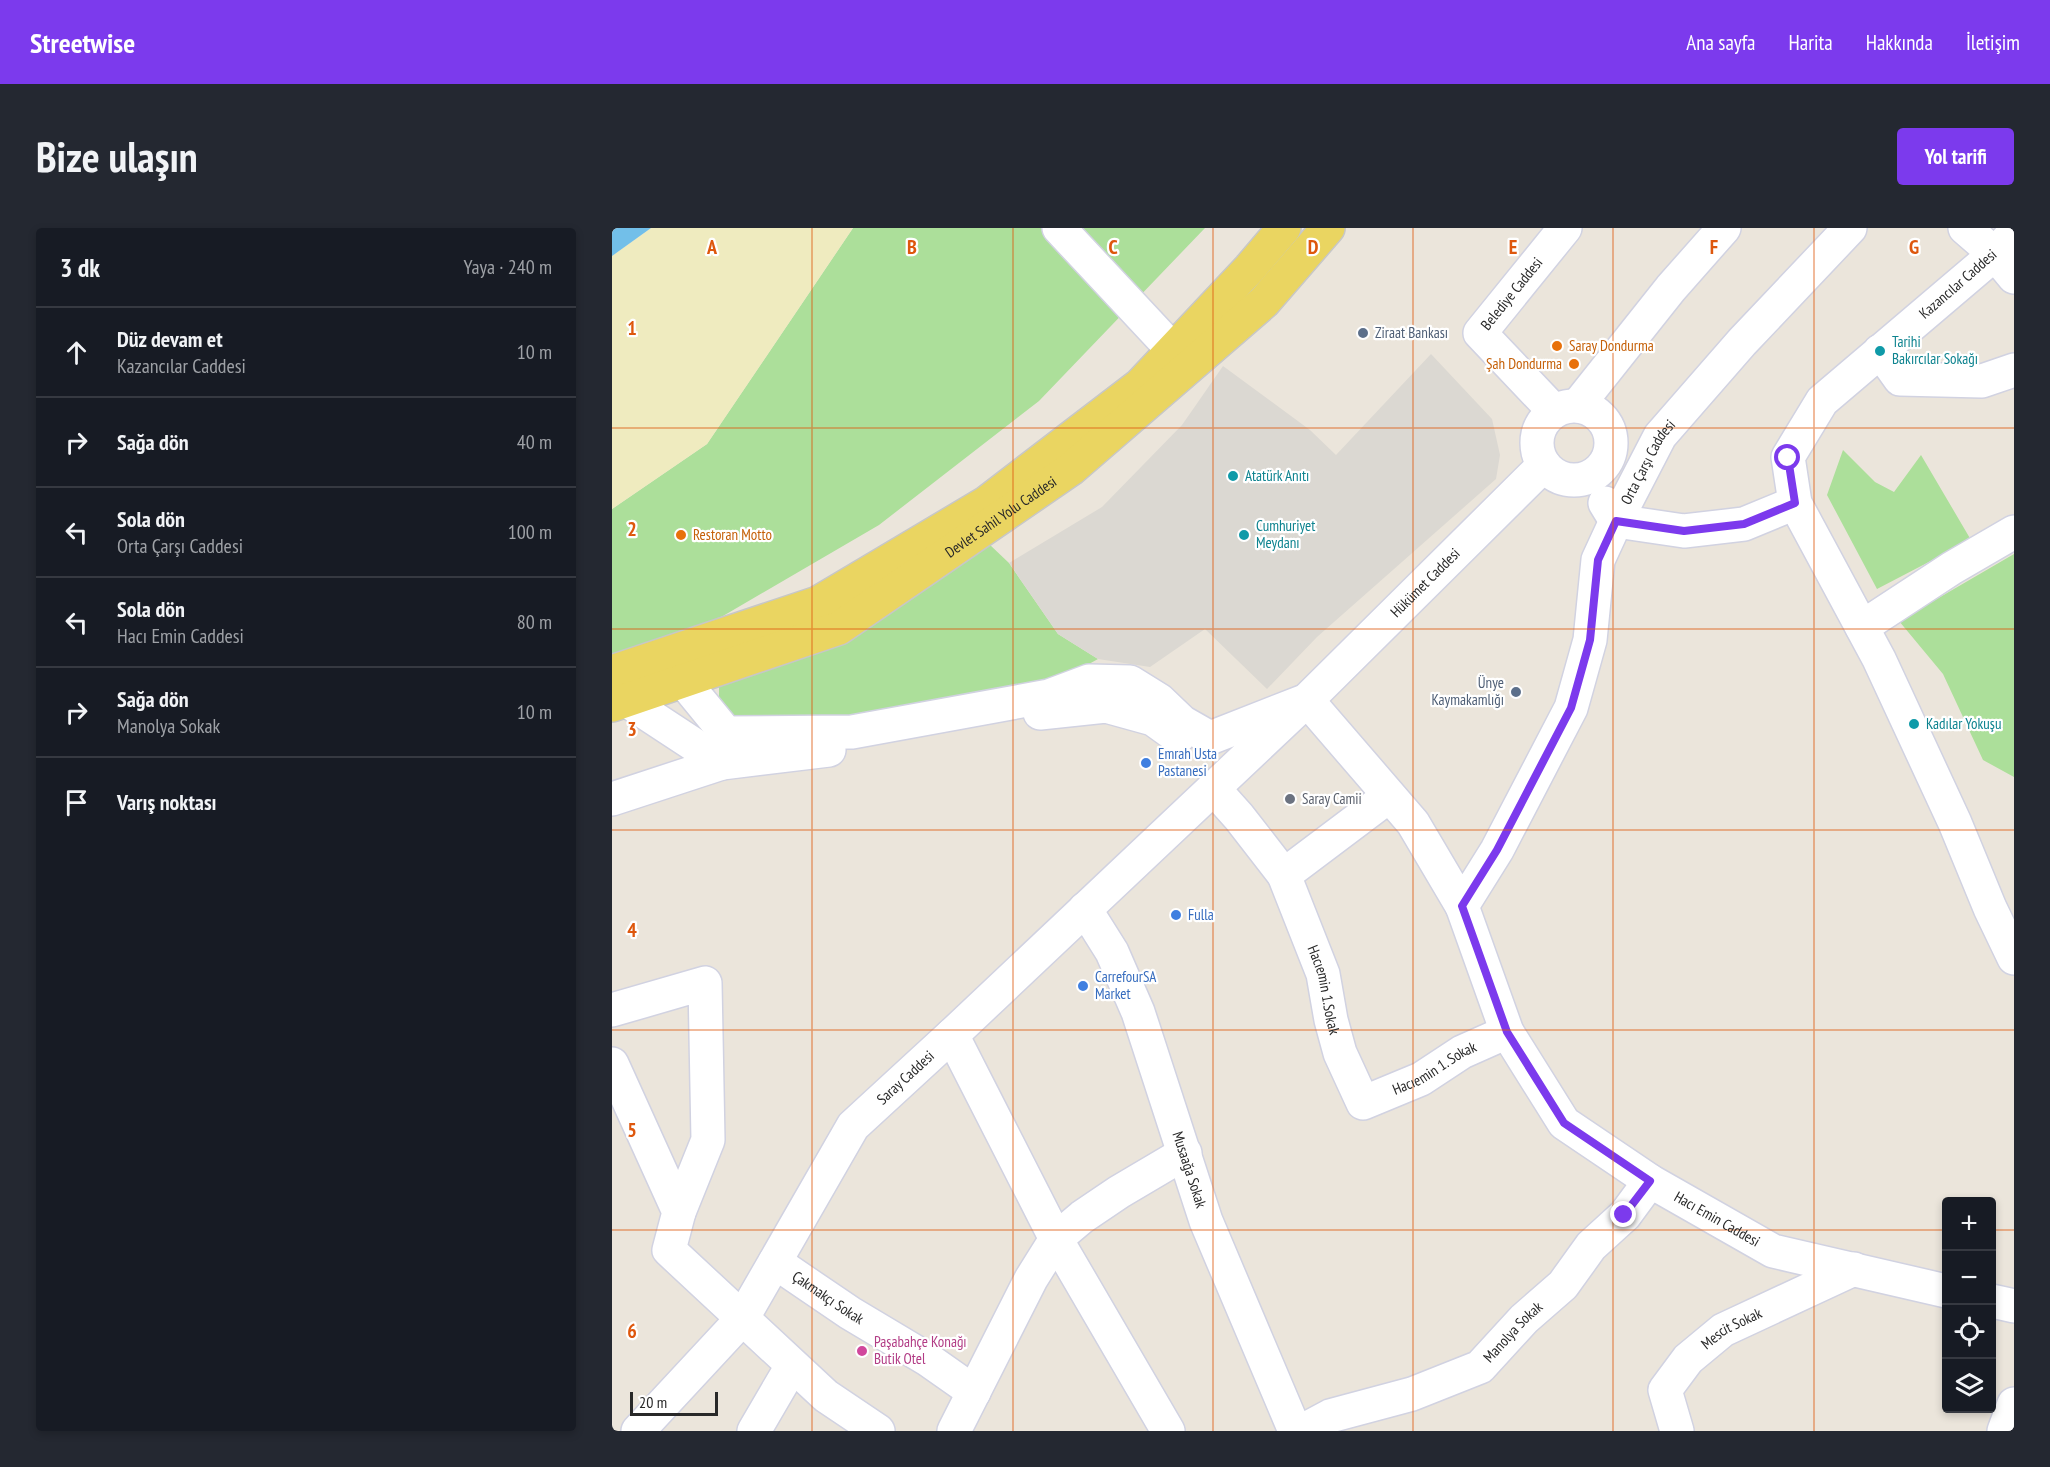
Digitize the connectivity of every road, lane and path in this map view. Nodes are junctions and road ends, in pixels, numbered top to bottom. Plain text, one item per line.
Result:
1 (1059, 228) edge
2 (1284, 228) edge
3 (1328, 228) edge
4 (1565, 228) edge
5 (1724, 228) edge
6 (1850, 228) edge
7 (1965, 228) edge
8 (2008, 255) edge
9 (1173, 350) junction
10 (1880, 351) junction
11 (2014, 370) edge
12 (1566, 408) junction
13 (1544, 465) junction
14 (1589, 478) junction
15 (1795, 503) junction
16 (1616, 521) junction
17 (2014, 532) edge
18 (1862, 627) junction
19 (662, 654) junction
20 (698, 676) junction
21 (617, 692) edge
22 (1307, 700) junction
23 (722, 764) junction
24 (1223, 781) junction
25 (1389, 796) junction
26 (612, 799) edge
27 (1284, 875) junction
28 (1462, 906) junction
29 (1085, 909) junction
30 (2006, 920) edge
31 (2014, 958) edge
32 (612, 1010) edge
33 (1507, 1032) junction
34 (952, 1035) junction
35 (612, 1064) edge
36 (1364, 1103) joint
37 (1185, 1154) junction
38 (1650, 1181) junction
39 (679, 1212) junction
40 (1056, 1239) junction
41 (775, 1262) junction
42 (1854, 1269) junction
43 (1942, 1290) edge
44 (1996, 1302) edge
45 (2014, 1306) edge
46 (742, 1319) junction
47 (792, 1366) junction
48 (974, 1392) junction
49 (2014, 1404) edge
50 (638, 1431) edge
51 (754, 1431) edge
52 (878, 1431) edge
53 (954, 1431) edge
54 (1168, 1431) edge
55 (1295, 1431) edge
56 (1302, 1431) edge
57 (1677, 1431) edge
58 (2004, 1431) edge

1 - 9 street
2 - 9 main road, Devlet Sahil Yolu Caddesi
3 - 20 main road, Devlet Sahil Yolu Caddesi
4 - 12 street, Belediye Caddesi
5 - 12 street
6 - 16 street, Orta Çarşı Caddesi
7 - 8 street
8 - 10 street, Kazancılar Caddesi
9 - 19 main road, Devlet Sahil Yolu Caddesi
10 - 11 street
10 - 15 street, Kazancılar Caddesi
12 - 13 street
12 - 14 street
13 - 14 street
13 - 22 street, Hükümet Caddesi
14 - 16 street
15 - 16 street
15 - 18 street, Kazancılar Caddesi
16 - 28 street, Orta Çarşı Caddesi
17 - 18 street
18 - 30 street, Kazancılar Caddesi
19 - 20 street
19 - 21 main road, Devlet Sahil Yolu Caddesi
20 - 21 main road, Devlet Sahil Yolu Caddesi
20 - 22 street
21 - 23 street
22 - 24 street
22 - 25 street
23 - 24 street, Hacıemin 1.Sokak
23 - 26 street, Hacıemin 1.Sokak
24 - 27 street, Hacıemin 1.Sokak
24 - 29 street, Saray Caddesi
25 - 27 street
25 - 28 street
27 - 36 street, Hacıemin 1.Sokak
28 - 33 street, Hacı Emin Caddesi
29 - 34 street, Saray Caddesi
29 - 37 street, Musaağa Sokak
30 - 31 street, Kazancılar Caddesi
32 - 39 street
33 - 36 street, Hacıemin 1. Sokak
33 - 38 street, Hacı Emin Caddesi
34 - 40 street
34 - 41 street, Saray Caddesi
35 - 39 street
37 - 40 street
37 - 55 street, Musaağa Sokak
38 - 42 street, Hacı Emin Caddesi
38 - 56 street, Manolya Sokak
39 - 46 street
40 - 48 street
40 - 54 street
41 - 46 street, Saray Caddesi
41 - 48 street, Çakmakçı Sokak
42 - 43 street, Hacı Emin Caddesi
42 - 57 street, Mescit Sokak
44 - 45 street
46 - 47 street
46 - 50 street, Saray Caddesi
47 - 51 street
47 - 52 street
48 - 53 street
49 - 58 street

